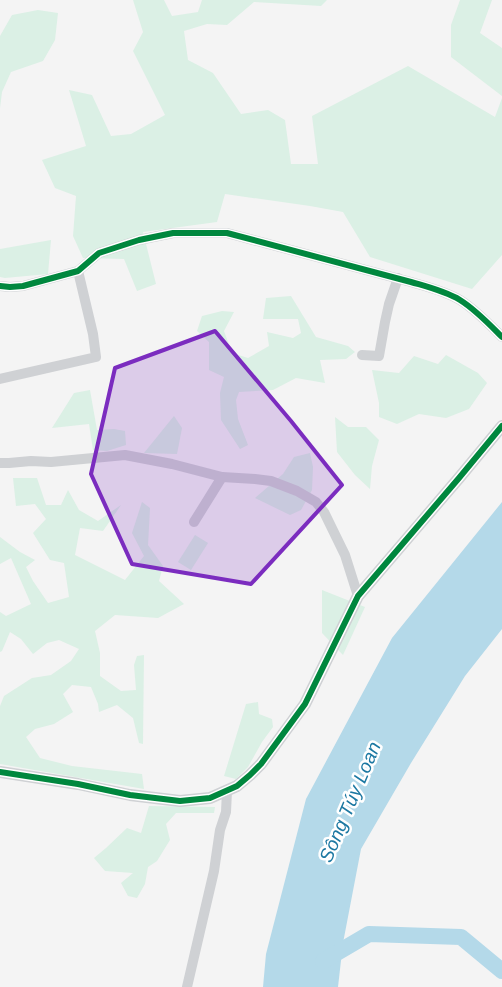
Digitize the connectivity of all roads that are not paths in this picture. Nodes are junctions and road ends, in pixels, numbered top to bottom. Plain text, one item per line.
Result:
1 (78, 271) junction
2 (398, 278) junction
3 (0, 286) edge
4 (502, 337) edge
5 (362, 355) dead end
6 (0, 379) edge
7 (502, 426) edge
8 (0, 463) edge
9 (222, 477) junction
10 (194, 522) dead end
11 (358, 596) junction
12 (0, 772) edge
13 (227, 791) junction
14 (186, 987) edge

1 - 2 street
1 - 3 street
1 - 6 street
2 - 4 street
2 - 5 street
7 - 11 street
8 - 9 street
9 - 10 street
9 - 11 street
11 - 13 street
12 - 13 street
13 - 14 street

